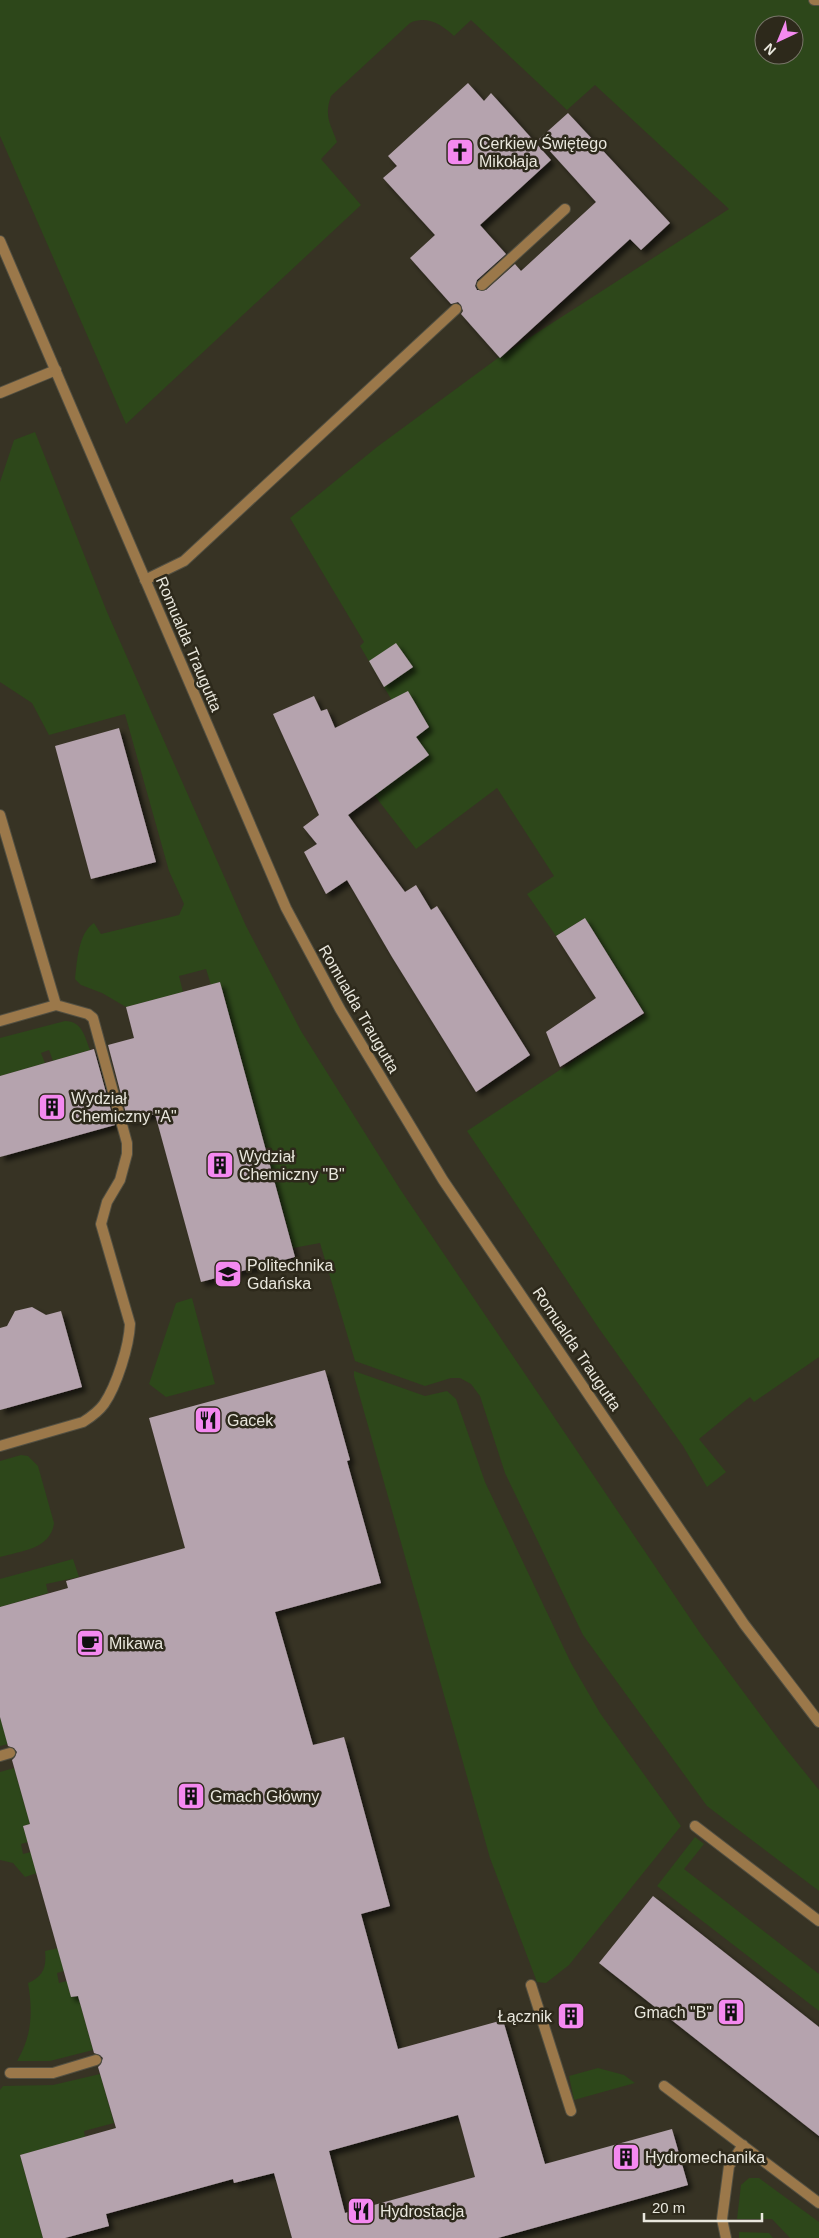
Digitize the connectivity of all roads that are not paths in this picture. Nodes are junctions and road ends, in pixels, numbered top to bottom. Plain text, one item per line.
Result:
1 (814, 0) edge
2 (819, 0) edge
3 (564, 209) dead end
4 (0, 241) edge
5 (482, 285) dead end
6 (456, 309) dead end
7 (56, 370) junction
8 (0, 393) edge
9 (144, 580) junction
10 (0, 815) edge
11 (56, 1006) junction
12 (0, 1021) edge
13 (0, 1446) edge
14 (819, 1722) edge
15 (695, 1826) dead end
16 (819, 1921) edge
17 (531, 1986) dead end
18 (96, 2060) dead end
19 (10, 2073) dead end
20 (664, 2086) dead end
21 (571, 2112) dead end
22 (743, 2145) junction
23 (819, 2203) edge
24 (726, 2238) edge

1 - 2 street
3 - 5 street
4 - 7 street, Romualda Traugutta
6 - 9 street
7 - 8 street
7 - 9 street, Romualda Traugutta
9 - 14 street, Romualda Traugutta
10 - 11 street
11 - 12 street
11 - 13 street
15 - 16 street
17 - 21 street
18 - 19 street
20 - 22 street
22 - 23 street
22 - 24 street

